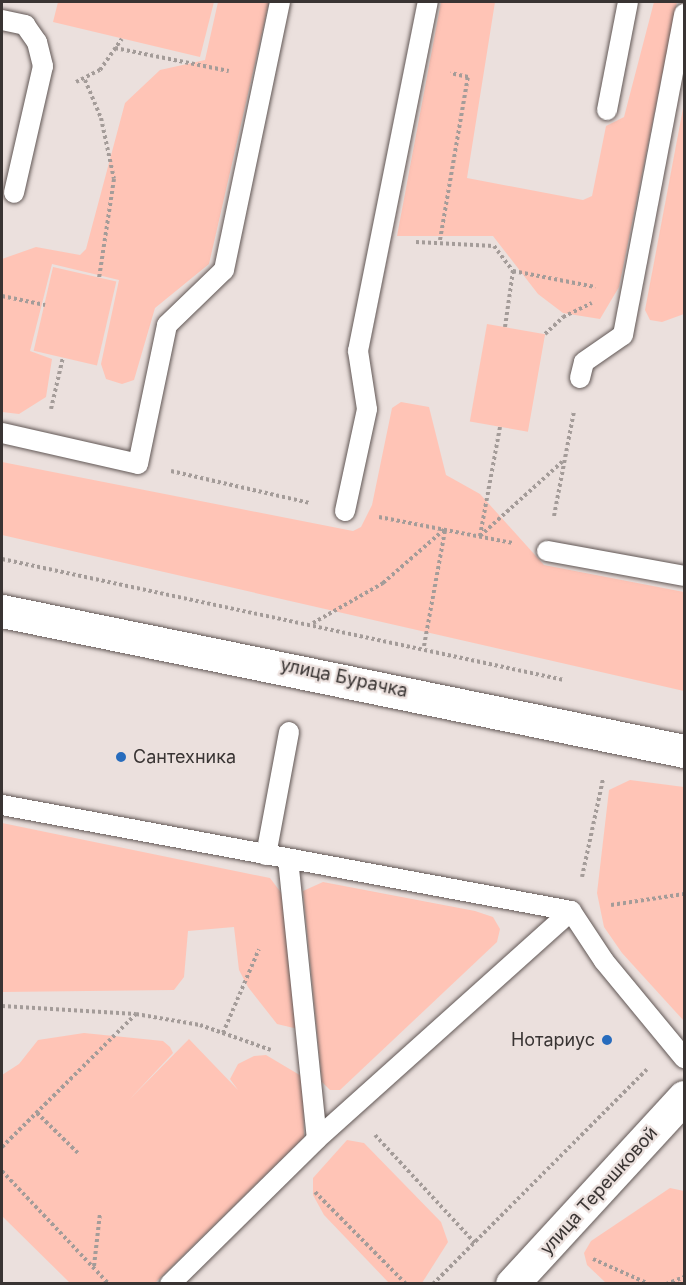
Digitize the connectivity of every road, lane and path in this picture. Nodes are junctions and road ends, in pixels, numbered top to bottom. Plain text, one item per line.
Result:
1 (280, 2) edge
2 (428, 2) edge
3 (628, 2) edge
4 (684, 14) edge
5 (2, 20) edge
6 (122, 39) dead end
7 (115, 48) junction
8 (269, 57) junction
9 (468, 77) dead end
10 (85, 80) junction
11 (70, 82) dead end
12 (607, 110) dead end
13 (14, 193) dead end
14 (433, 239) dead end
15 (440, 240) junction
16 (513, 271) junction
17 (99, 278) dead end
18 (631, 293) junction
19 (2, 296) edge
20 (45, 305) dead end
21 (505, 327) dead end
22 (545, 334) dead end
23 (63, 357) dead end
24 (580, 378) joint
25 (500, 427) dead end
26 (2, 433) edge
27 (43, 441) junction
28 (564, 459) junction
29 (138, 464) junction
30 (345, 511) junction
31 (445, 529) junction
32 (480, 536) junction
33 (547, 551) junction
34 (2, 559) edge
35 (684, 576) edge
36 (2, 611) edge
37 (312, 623) junction
38 (424, 646) junction
39 (576, 683) dead end
40 (289, 732) dead end
41 (684, 751) edge
42 (605, 772) dead end
43 (2, 805) edge
44 (266, 855) junction
45 (288, 859) junction
46 (684, 894) edge
47 (570, 910) junction
48 (260, 945) dead end
49 (2, 1006) edge
50 (136, 1014) junction
51 (223, 1033) junction
52 (678, 1051) edge
53 (312, 1064) junction
54 (684, 1097) edge
55 (350, 1108) junction
56 (36, 1113) junction
57 (317, 1138) junction
58 (2, 1147) edge
59 (78, 1153) dead end
60 (289, 1166) junction
61 (2, 1172) edge
62 (100, 1213) dead end
63 (556, 1240) junction
64 (475, 1243) junction
65 (94, 1267) junction
66 (684, 1277) edge
67 (109, 1284) edge
68 (170, 1284) edge
69 (406, 1284) edge
70 (433, 1284) edge
71 (512, 1284) edge
72 (650, 1284) edge
73 (666, 1284) edge

1 - 8 lane
2 - 30 lane
3 - 12 lane
4 - 18 lane
5 - 13 lane
6 - 7 path
7 - 8 path
7 - 10 path
8 - 29 lane
9 - 15 path
10 - 11 path
10 - 17 path
14 - 15 path
15 - 16 path
16 - 18 path
16 - 21 path
18 - 22 path
18 - 24 lane
19 - 20 path
23 - 27 path
24 - 28 path
25 - 32 path
26 - 27 lane
27 - 29 lane
28 - 32 path
28 - 33 path
29 - 30 path
30 - 31 path
31 - 32 path
31 - 37 path
31 - 38 path
32 - 33 path
33 - 35 lane
34 - 37 path
36 - 41 main road, улица Бурачка
37 - 38 path
38 - 39 path
40 - 44 lane
42 - 47 path
43 - 44 lane
44 - 45 lane
45 - 47 lane
45 - 53 lane
46 - 47 path
47 - 52 lane
47 - 55 lane
48 - 51 path
49 - 50 path
50 - 51 path
50 - 56 path
51 - 53 path
52 - 64 path
53 - 57 lane
54 - 63 main road, улица Терешковой
55 - 57 lane
55 - 64 path
56 - 58 path
56 - 59 path
57 - 60 lane
60 - 68 lane
60 - 69 path
61 - 65 path
62 - 65 path
63 - 71 main road, улица Терешковой
63 - 72 path
64 - 70 path
65 - 67 path
66 - 73 path

